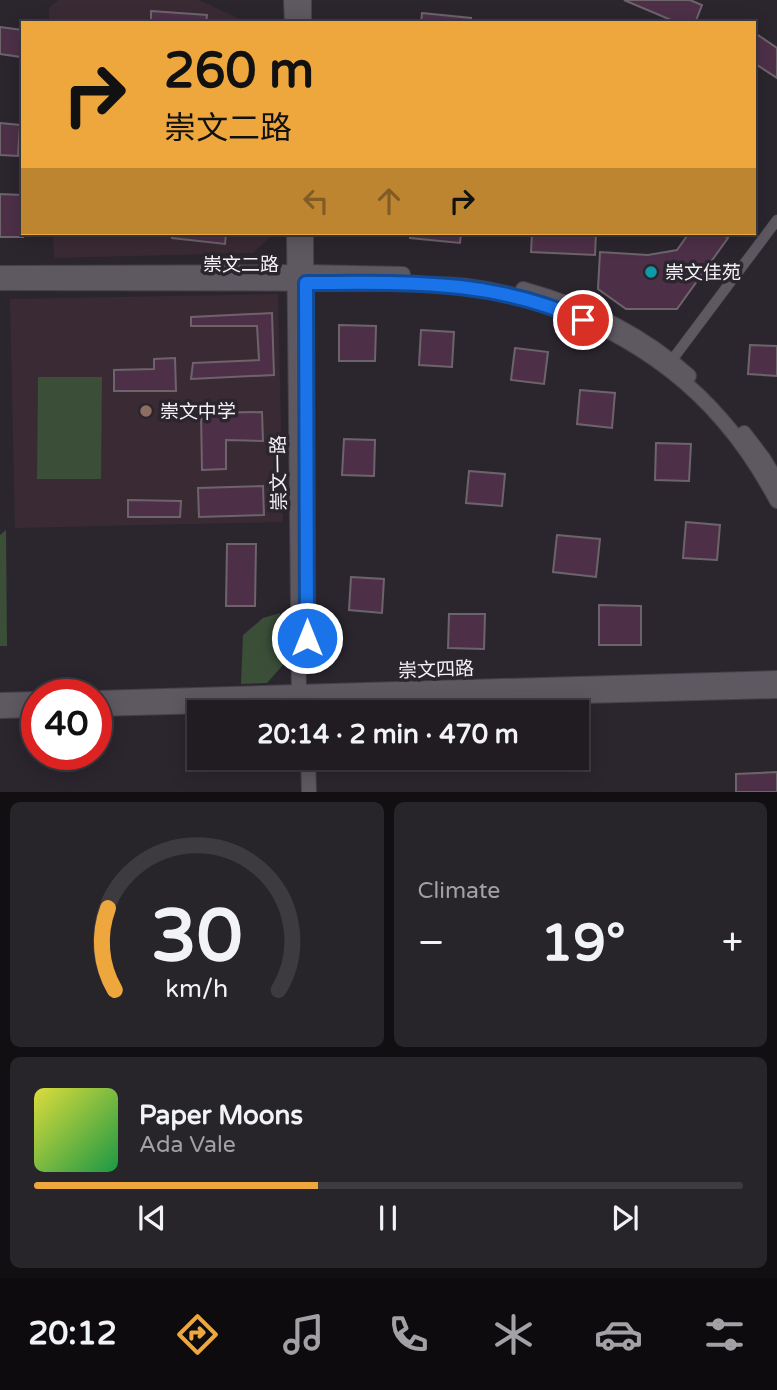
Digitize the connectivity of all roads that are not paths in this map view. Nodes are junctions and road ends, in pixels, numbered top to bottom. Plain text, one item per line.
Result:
1 (291, 0) edge
2 (304, 0) edge
3 (292, 21) edge
4 (304, 21) edge
5 (777, 220) edge
6 (294, 235) edge
7 (306, 235) edge
8 (0, 273) edge
9 (300, 277) junction
10 (0, 283) edge
11 (669, 363) junction
12 (777, 481) edge
13 (777, 501) edge
14 (777, 678) edge
15 (777, 691) edge
16 (112, 698) edge
17 (21, 699) edge
18 (0, 700) edge
19 (187, 700) edge
20 (304, 700) edge
21 (361, 700) edge
22 (422, 700) edge
23 (187, 706) edge
24 (112, 709) edge
25 (21, 710) edge
26 (0, 711) edge
27 (300, 770) edge
28 (309, 770) edge
29 (300, 792) edge
30 (309, 792) edge

1 - 3 street
2 - 4 street
5 - 11 street
6 - 9 street, 崇文一路
7 - 9 street, 崇文一路
8 - 9 street, 崇文二路
9 - 10 street, 崇文二路
9 - 11 street, 崇文二路
9 - 20 street, 崇文一路
11 - 12 street, 崇文二路
11 - 13 street, 崇文二路
14 - 21 street, 崇文四路
15 - 22 street, 崇文四路
16 - 19 street, 崇文四路
17 - 18 street
23 - 24 street, 崇文四路
25 - 26 street
27 - 29 street
28 - 30 street

